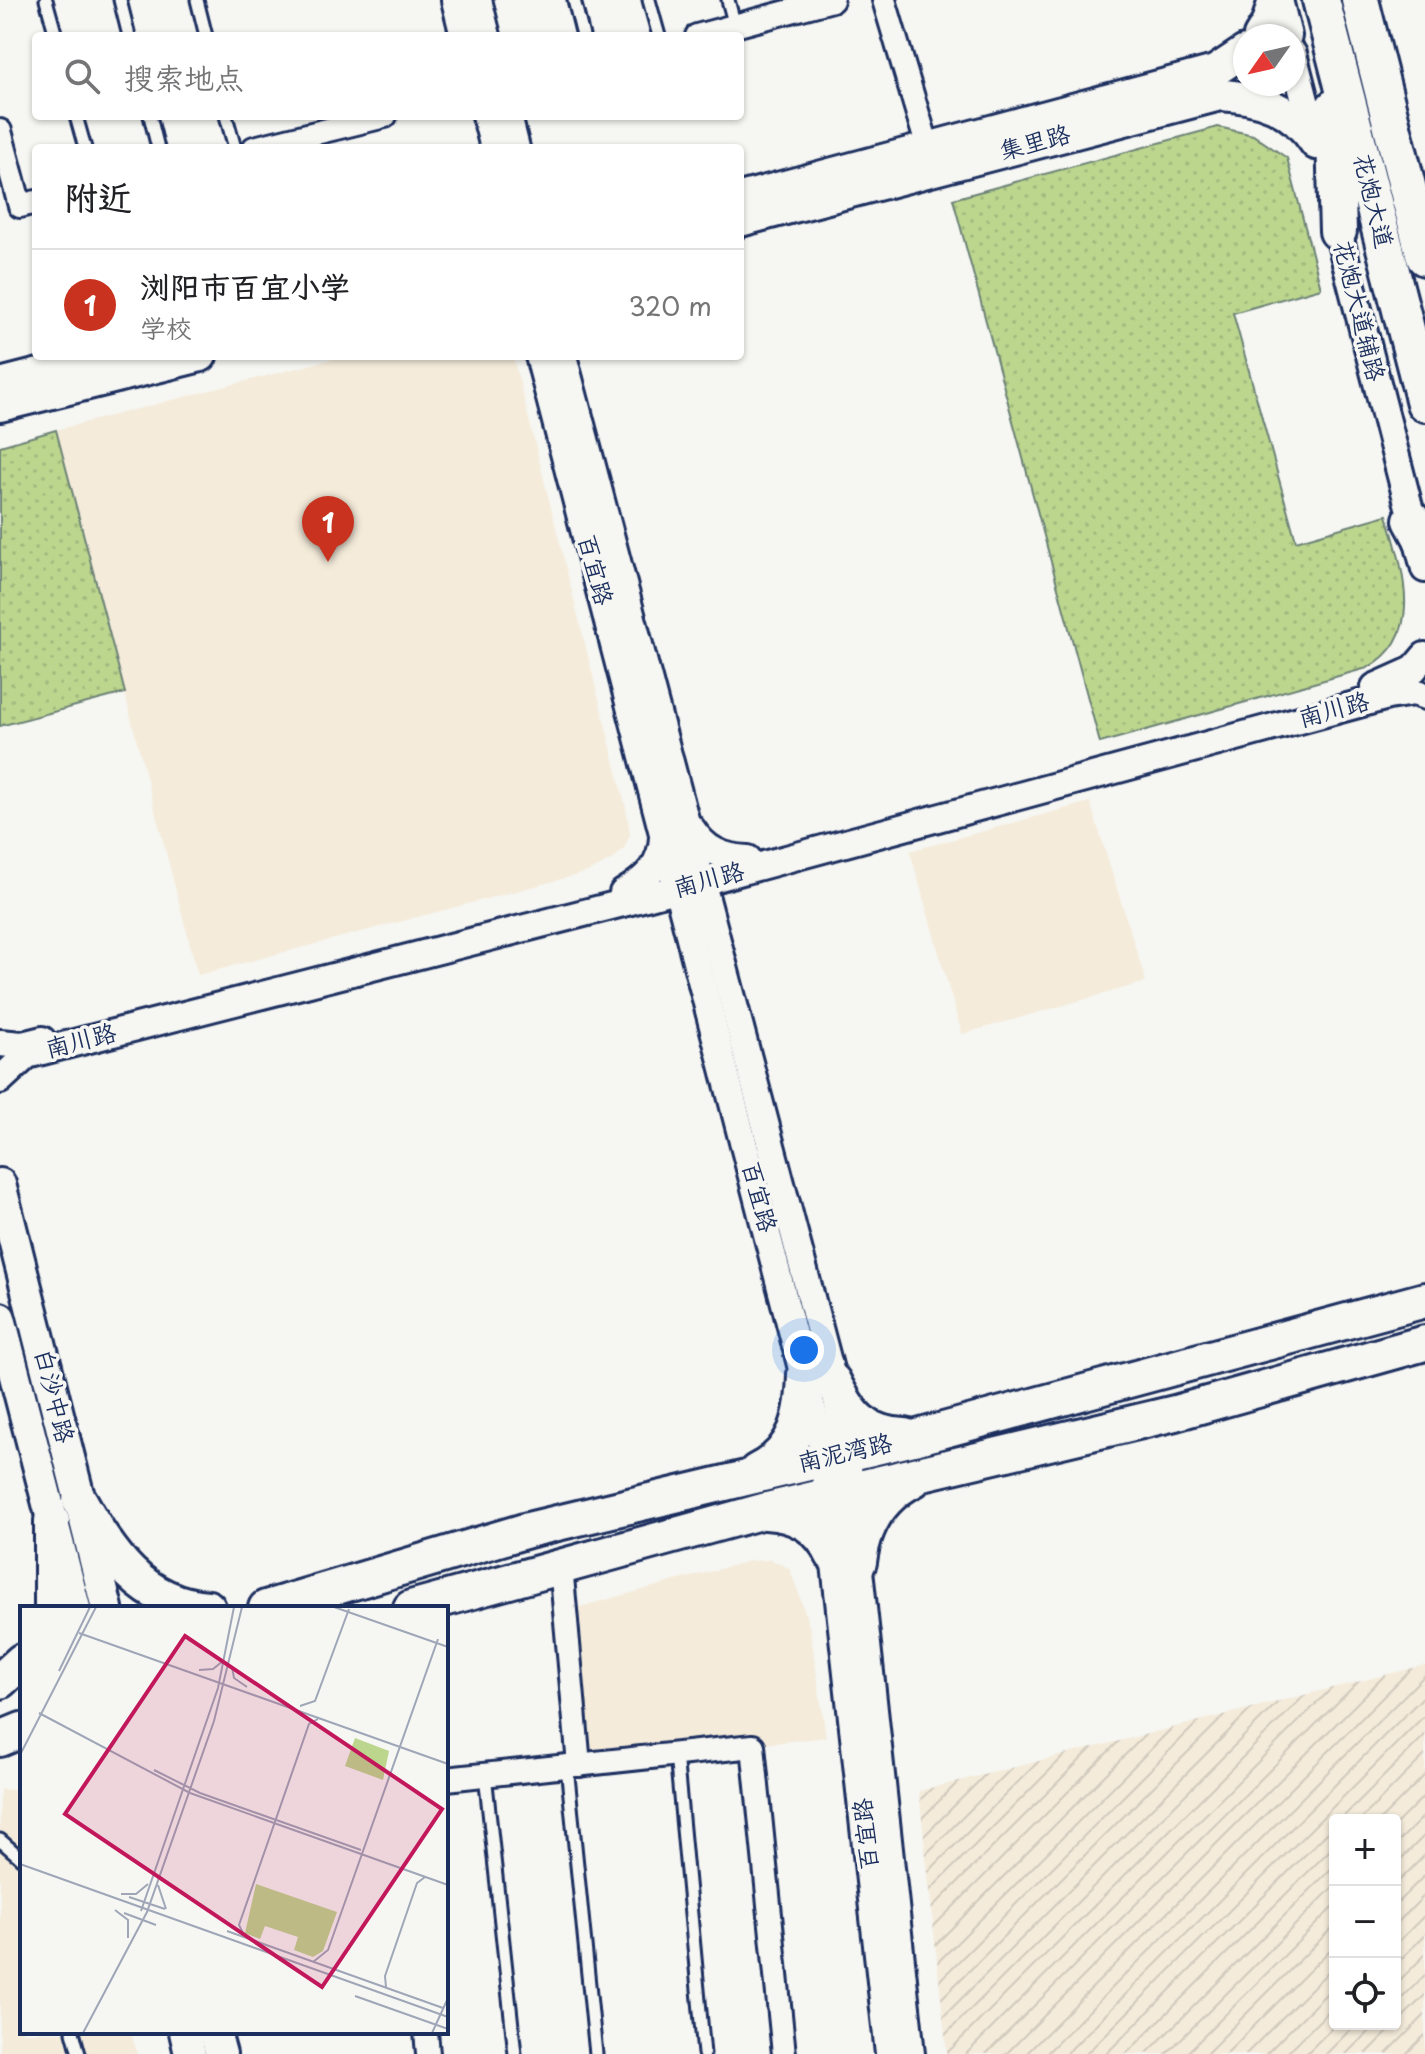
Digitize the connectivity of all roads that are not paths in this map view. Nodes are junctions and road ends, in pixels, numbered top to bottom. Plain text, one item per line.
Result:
1 (46, 0) edge
2 (120, 0) edge
3 (197, 0) edge
4 (455, 0) edge
5 (478, 0) edge
6 (574, 0) edge
7 (649, 0) edge
8 (728, 0) edge
9 (832, 0) edge
10 (884, 0) edge
11 (1276, 0) edge
12 (1321, 0) edge
13 (1360, 0) edge
14 (805, 4) edge
15 (1266, 24) edge
16 (1284, 24) edge
17 (735, 26) junction
18 (55, 32) edge
19 (128, 32) edge
20 (205, 32) edge
21 (463, 32) edge
22 (486, 32) edge
23 (582, 32) edge
24 (658, 32) edge
25 (712, 32) edge
26 (1331, 39) junction
27 (1233, 59) edge
28 (1304, 96) edge
29 (77, 120) edge
30 (151, 120) edge
31 (227, 120) edge
32 (369, 120) edge
33 (487, 120) edge
34 (509, 120) edge
35 (0, 131) edge
36 (84, 144) edge
37 (157, 144) edge
38 (234, 144) edge
39 (270, 144) edge
40 (493, 144) edge
41 (515, 144) edge
42 (1316, 144) junction
43 (928, 148) junction
44 (744, 197) edge
45 (32, 203) edge
46 (744, 220) edge
47 (1338, 231) junction
48 (1425, 257) edge
49 (94, 360) edge
50 (185, 360) edge
51 (540, 360) edge
52 (564, 360) edge
53 (0, 384) edge
54 (1425, 403) edge
55 (0, 406) edge
56 (1419, 532) edge
57 (1425, 569) edge
58 (1425, 656) edge
59 (1425, 696) edge
60 (675, 826) junction
61 (752, 863) junction
62 (689, 880) junction
63 (623, 898) junction
64 (706, 945) junction
65 (0, 1043) edge
66 (0, 1080) edge
67 (0, 1184) edge
68 (1425, 1300) edge
69 (0, 1318) edge
70 (1425, 1343) edge
71 (819, 1378) junction
72 (921, 1436) junction
73 (835, 1456) junction
74 (930, 1472) junction
75 (747, 1476) junction
76 (840, 1493) junction
77 (80, 1501) junction
78 (761, 1511) junction
79 (52, 1521) junction
80 (846, 1559) junction
81 (561, 1566) junction
82 (52, 1606) edge
83 (74, 1606) edge
84 (106, 1606) edge
85 (197, 1606) edge
86 (271, 1606) edge
87 (418, 1606) edge
88 (20, 1663) edge
89 (0, 1681) edge
90 (20, 1687) edge
91 (0, 1694) edge
92 (20, 1731) edge
93 (0, 1739) edge
94 (0, 1751) edge
95 (20, 1753) edge
96 (676, 1754) junction
97 (573, 1765) junction
98 (485, 1774) junction
99 (448, 1779) edge
100 (0, 1840) edge
101 (20, 1857) edge
102 (74, 2034) edge
103 (185, 2034) edge
104 (216, 2034) edge
105 (426, 2034) edge
106 (79, 2054) edge
107 (190, 2054) edge
108 (221, 2054) edge
109 (428, 2054) edge
110 (515, 2054) edge
111 (596, 2054) edge
112 (704, 2054) edge
113 (784, 2054) edge
114 (889, 2054) edge
115 (911, 2054) edge

1 - 18 lane
2 - 19 lane
3 - 20 lane
4 - 21 street
5 - 22 street
6 - 23 lane
7 - 24 lane
8 - 17 lane
9 - 14 street
10 - 43 street
11 - 15 main road
11 - 16 street
12 - 26 highway, 花炮大道
13 - 48 highway, 花炮大道
14 - 17 street
17 - 25 street
26 - 47 highway
26 - 54 highway, 花炮大道
27 - 43 main road, 集里路
28 - 42 street, 花炮大道辅路
29 - 36 lane
30 - 37 lane
31 - 38 lane
32 - 39 street
33 - 40 street
34 - 41 street
35 - 45 street
42 - 46 main road, 集里路
42 - 47 street, 花炮大道辅路
43 - 44 main road, 集里路
47 - 56 street, 花炮大道辅路
49 - 53 main road
50 - 55 main road
51 - 60 street, 百宜路
52 - 60 street, 百宜路
56 - 57 street, 花炮大道辅路
58 - 61 street, 南川路
59 - 61 street, 南川路
60 - 61 street
60 - 62 street, 百宜路
60 - 63 street
61 - 62 street, 南川路
61 - 64 street
62 - 63 street, 南川路
62 - 64 street, 百宜路
63 - 64 street
63 - 65 street, 南川路
63 - 66 street, 南川路
64 - 71 street, 百宜路
67 - 77 main road, 白沙中路
68 - 72 main road, 南泥湾路
69 - 79 main road, 白沙中路
70 - 74 main road, 南泥湾路
71 - 72 main road
71 - 73 street, 百宜路
71 - 75 main road
72 - 73 main road, 南泥湾路
73 - 75 main road, 南泥湾路
73 - 76 street, 百宜路
74 - 76 main road, 南泥湾路
74 - 80 main road
75 - 86 main road, 南泥湾路
76 - 78 main road, 南泥湾路
76 - 80 street, 百宜路
77 - 84 main road, 白沙中路
77 - 85 main road
78 - 80 main road
78 - 81 main road, 南泥湾路
79 - 82 main road
79 - 83 main road, 白沙中路
80 - 114 street, 百宜路
80 - 115 street, 百宜路
81 - 87 main road, 南泥湾路
81 - 97 street
88 - 89 main road
90 - 91 main road
92 - 93 main road
94 - 95 main road
96 - 97 street
96 - 112 lane
96 - 113 street
97 - 98 street
97 - 111 lane
98 - 99 street
98 - 110 lane
100 - 101 lane
102 - 106 lane
103 - 107 main road
104 - 108 main road
105 - 109 street

